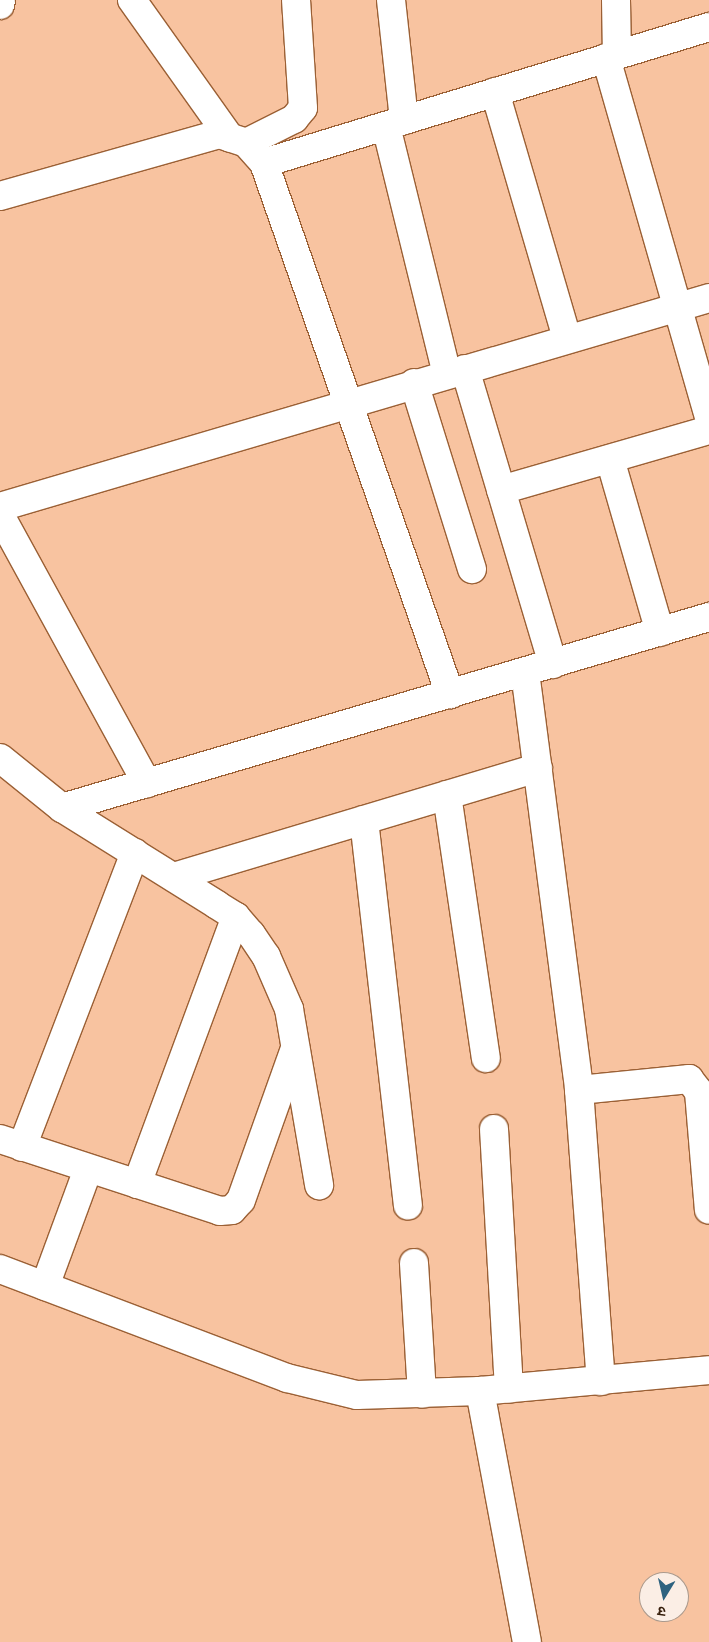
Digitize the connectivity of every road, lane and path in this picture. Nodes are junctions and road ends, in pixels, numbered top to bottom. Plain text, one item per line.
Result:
1 (1, 0) edge
2 (296, 0) edge
3 (391, 0) edge
4 (616, 0) edge
5 (0, 5) edge
6 (140, 5) edge
7 (709, 27) edge
8 (612, 57) junction
9 (496, 92) junction
10 (395, 123) junction
11 (247, 148) junction
12 (0, 196) edge
13 (709, 298) edge
14 (676, 308) junction
15 (567, 339) junction
16 (456, 371) junction
17 (414, 384) junction
18 (348, 402) junction
19 (709, 418) edge
20 (709, 430) edge
21 (610, 459) junction
22 (502, 490) junction
23 (0, 507) edge
24 (0, 515) edge
25 (472, 569) dead end
26 (709, 617) edge
27 (660, 632) junction
28 (553, 664) junction
29 (525, 672) junction
30 (450, 694) junction
31 (0, 758) edge
32 (538, 768) junction
33 (147, 783) junction
34 (447, 796) junction
35 (62, 808) junction
36 (364, 820) junction
37 (135, 853) junction
38 (174, 877) junction
39 (236, 917) junction
40 (295, 1047) junction
41 (486, 1058) dead end
42 (579, 1090) junction
43 (494, 1129) dead end
44 (11, 1143) edge
45 (88, 1169) junction
46 (137, 1184) junction
47 (319, 1185) dead end
48 (408, 1206) dead end
49 (709, 1210) edge
50 (414, 1263) dead end
51 (0, 1269) edge
52 (45, 1286) junction
53 (709, 1370) edge
54 (601, 1380) junction
55 (509, 1389) junction
56 (480, 1391) junction
57 (422, 1394) junction
58 (527, 1642) edge

1 - 5 street
2 - 11 street
3 - 10 street
4 - 8 street
6 - 11 street
7 - 8 street
8 - 9 street
8 - 14 street
9 - 10 street
9 - 15 street
10 - 11 street
10 - 16 street
11 - 12 street
11 - 18 street
13 - 14 street
14 - 15 street
14 - 19 street
15 - 16 street
16 - 17 street
16 - 22 street
17 - 18 street
17 - 25 street
18 - 23 street
18 - 30 street
20 - 21 street
21 - 22 street
21 - 27 street
22 - 28 street
24 - 33 street
26 - 27 street
27 - 28 street
28 - 29 street
29 - 30 street
29 - 32 street
30 - 33 street
31 - 35 street
32 - 34 street
32 - 42 street
33 - 35 street
34 - 36 street
34 - 41 street
35 - 37 street
36 - 38 street
36 - 48 street
37 - 38 street
37 - 44 street
38 - 39 street
39 - 40 street
39 - 46 street
40 - 46 street
40 - 47 street
42 - 49 street
42 - 54 street
43 - 55 street
44 - 45 street
45 - 46 street
45 - 52 street
50 - 57 street
51 - 52 street
52 - 57 street
53 - 54 street
54 - 55 street
55 - 56 street
56 - 57 street
56 - 58 street

